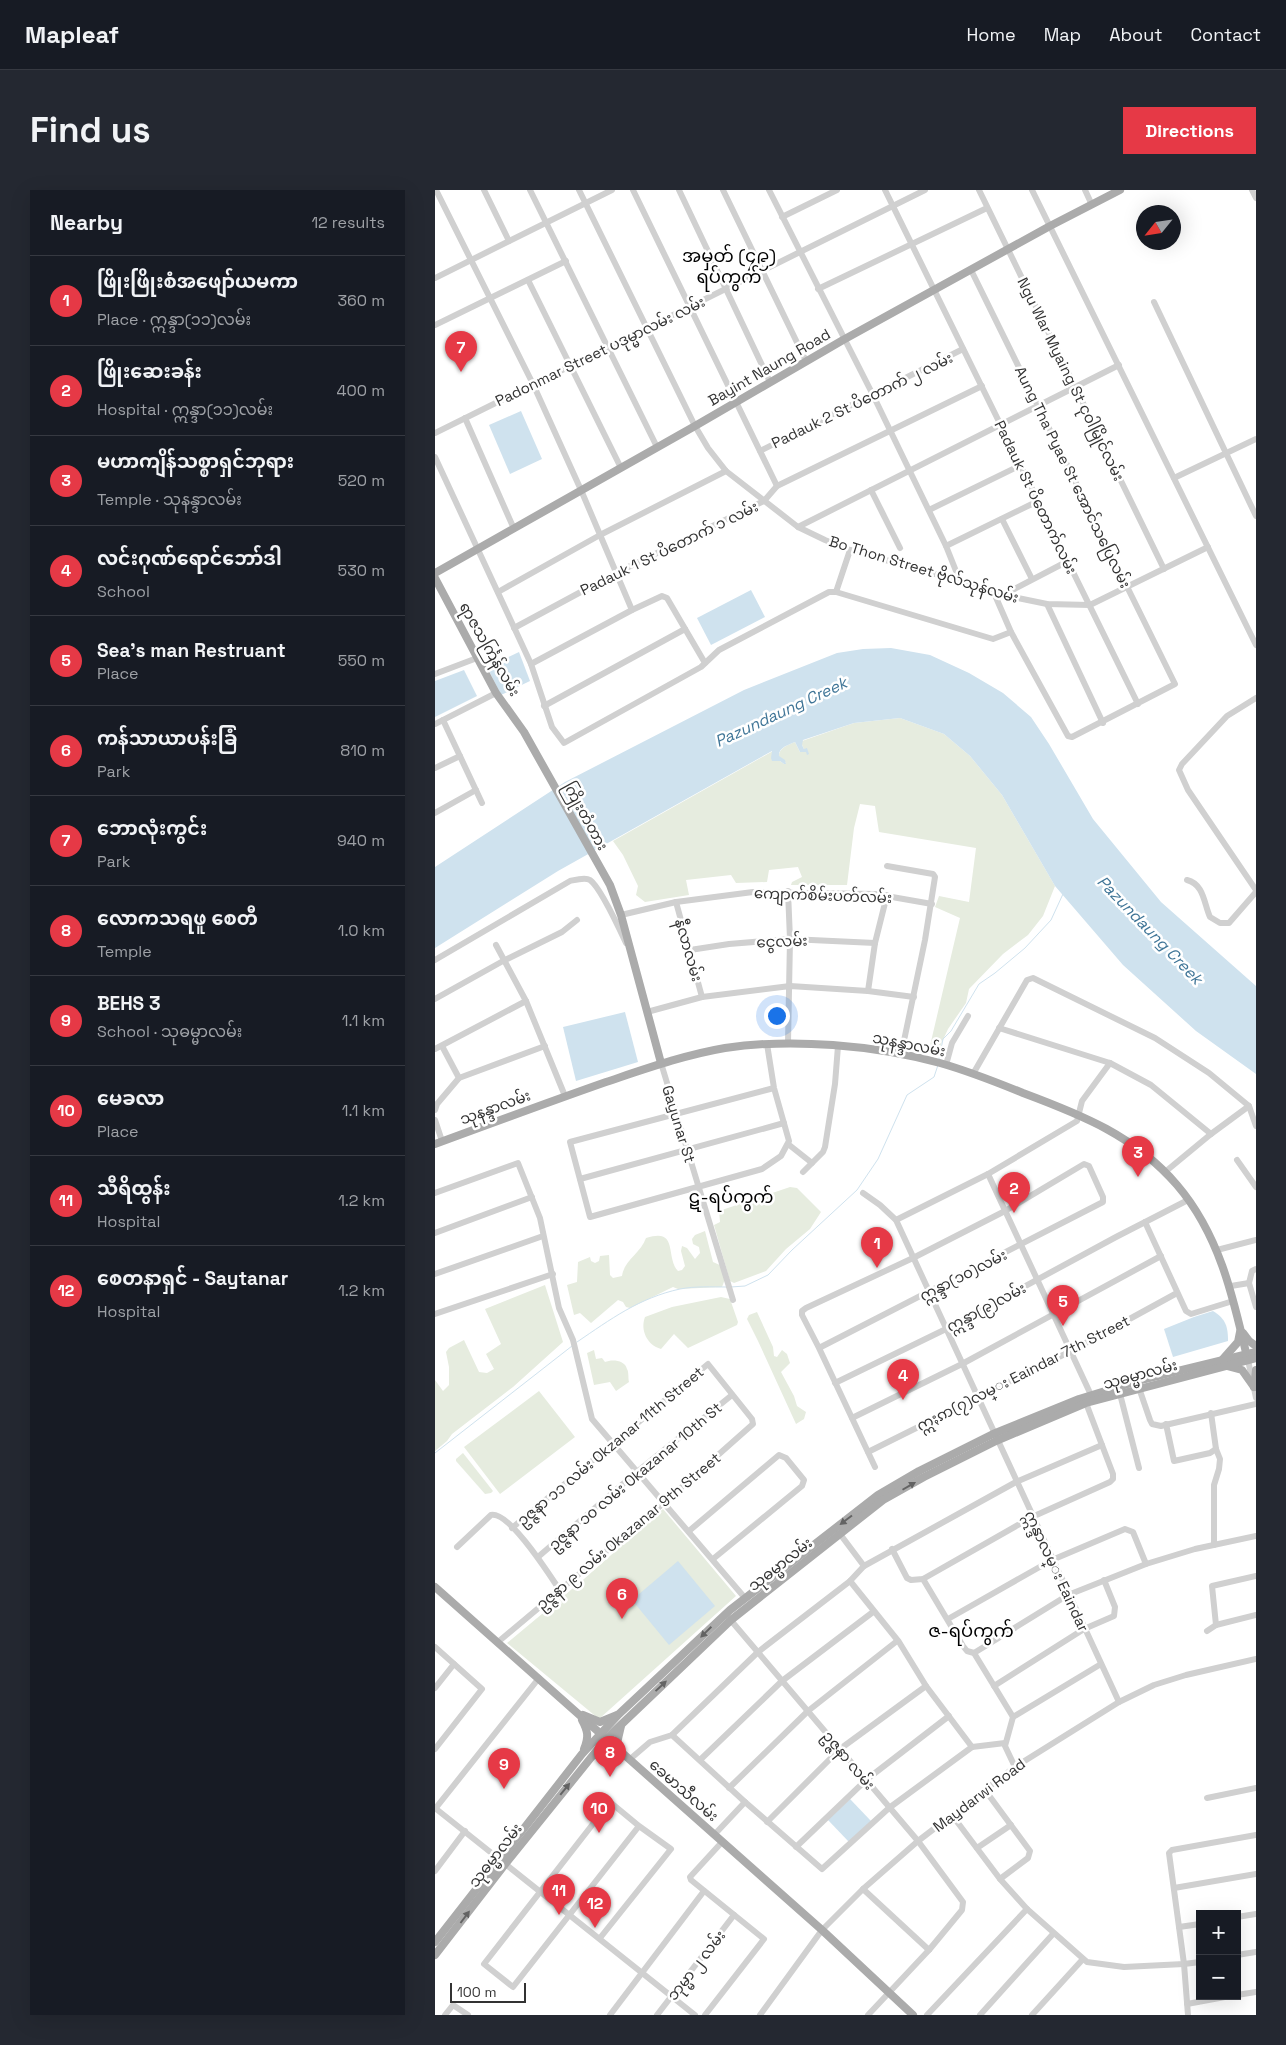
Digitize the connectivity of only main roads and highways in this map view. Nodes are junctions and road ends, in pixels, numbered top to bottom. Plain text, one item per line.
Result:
1 (1121, 190) edge
2 (435, 573) edge
3 (435, 578) edge
4 (524, 732) joint
5 (661, 1063) junction
6 (439, 1143) edge
7 (1241, 1330) junction
8 (1256, 1346) edge
9 (1256, 1352) edge
10 (1250, 1358) edge
11 (1223, 1362) junction
12 (1256, 1370) edge
13 (995, 1437) junction
14 (436, 1590) edge
15 (728, 1617) junction
16 (577, 1712) junction
17 (622, 1717) junction
18 (603, 1736) junction
19 (622, 1755) junction
20 (585, 1757) junction
21 (503, 1861) junction
22 (435, 1942) edge
23 (435, 1955) edge
24 (913, 2015) edge

1 - 2 main road, Bayint Naung Road
3 - 4 main road, ရာဇသင်္ကြန်လမ်း
4 - 5 main road, ကြိုးတံတား
5 - 6 main road, သုနန္ဒာလမ်း
5 - 7 main road, သုနန္ဒာလမ်း
7 - 8 main road
7 - 10 main road, သုနန္ဒာလမ်း
7 - 11 main road
9 - 10 main road, သုဓမ္မာလမ်း
10 - 11 main road, သုဓမ္မာလမ်း
11 - 12 main road
11 - 13 main road, သုဓမ္မာလမ်း
11 - 13 main road, သုဓမ္မာလမ်း
15 -> 13 main road, သုဓမ္မာလမ်း
13 -> 15 main road, သုဓမ္မာလမ်း
14 - 16 main road, ခေမာသီလမ်း
15 - 17 main road, သုဓမ္မာလမ်း
16 - 17 main road
16 - 18 main road, ခေမာသီလမ်း
16 - 20 main road
17 - 18 main road, သုဓမ္မာလမ်း
17 - 19 main road
18 - 19 main road, ခေမာသီလမ်း
18 - 20 main road, သုဓမ္မာလမ်း
19 - 20 main road
19 - 24 main road, ခေမာသီလမ်း
20 - 21 main road, သုဓမ္မာလမ်း
21 - 22 main road, သုဓမ္မာလမ်း
23 -> 21 main road, သုဓမ္မာလမ်း

